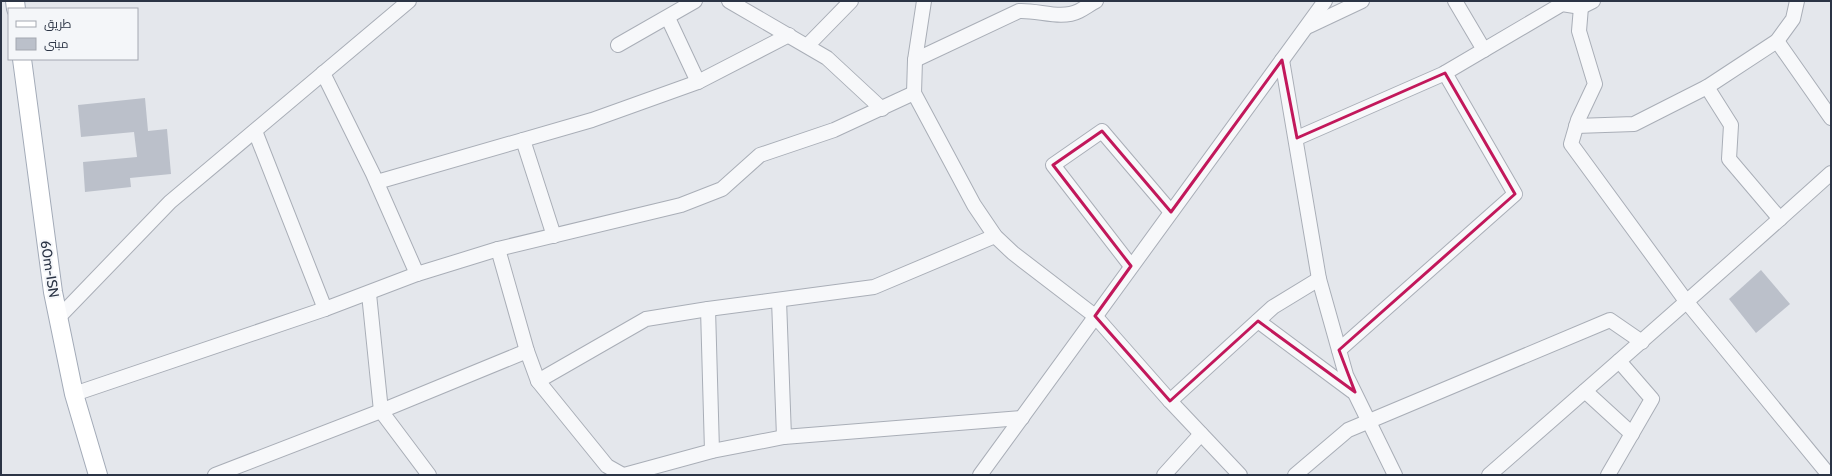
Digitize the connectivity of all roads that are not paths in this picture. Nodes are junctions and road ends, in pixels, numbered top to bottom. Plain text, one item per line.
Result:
1 (409, 1) edge
2 (695, 1) edge
3 (729, 1) edge
4 (851, 1) edge
5 (924, 1) edge
6 (1096, 1) edge
7 (1325, 1) edge
8 (1362, 1) edge
9 (1455, 1) edge
10 (1797, 1) edge
11 (1587, 4) edge
12 (668, 18) junction
13 (1306, 27) junction
14 (789, 35) junction
15 (1777, 41) junction
16 (618, 45) dead end
17 (808, 46) junction
18 (1484, 50) junction
19 (22, 60) edge
20 (915, 60) junction
21 (1282, 60) junction
22 (323, 73) junction
23 (1445, 73) junction
24 (698, 82) junction
25 (1707, 87) junction
26 (914, 93) junction
27 (882, 109) junction
28 (1831, 118) edge
29 (1576, 126) junction
30 (255, 131) junction
31 (1297, 138) junction
32 (524, 140) junction
33 (1831, 173) edge
34 (377, 182) junction
35 (1171, 212) junction
36 (1780, 219) junction
37 (554, 236) junction
38 (995, 236) junction
39 (498, 249) junction
40 (1131, 266) junction
41 (417, 274) junction
42 (1319, 279) junction
43 (369, 294) junction
44 (779, 300) junction
45 (1686, 301) junction
46 (708, 309) junction
47 (325, 310) junction
48 (1095, 316) junction
49 (58, 318) junction
50 (1258, 321) junction
51 (1642, 342) junction
52 (1339, 350) junction
53 (527, 351) junction
54 (1619, 361) junction
55 (538, 381) junction
56 (1585, 391) junction
57 (1355, 392) junction
58 (74, 394) junction
59 (1170, 401) junction
60 (382, 411) junction
61 (1022, 418) junction
62 (1368, 421) junction
63 (1201, 434) junction
64 (1632, 434) junction
65 (784, 437) junction
66 (712, 450) junction
67 (98, 475) edge
68 (215, 475) edge
69 (429, 475) edge
70 (623, 475) edge
71 (980, 475) edge
72 (1164, 475) edge
73 (1240, 475) edge
74 (1295, 475) edge
75 (1395, 475) edge
76 (1489, 475) edge
77 (1608, 475) edge
78 (1829, 475) edge

1 - 22 street
2 - 12 street
3 - 14 street
4 - 17 street
5 - 20 street
6 - 20 street
7 - 13 street
8 - 13 street
9 - 18 street
10 - 15 street
11 - 18 street
11 - 29 street
12 - 16 street
12 - 24 street
13 - 21 street
14 - 17 street
14 - 24 street
15 - 25 street
15 - 28 street
17 - 27 street
18 - 23 street
19 - 49 main road, 60m-ISN
20 - 26 street
21 - 31 street
21 - 35 street
22 - 30 street
22 - 34 street
23 - 31 street
23 - 52 street
24 - 32 street
25 - 29 street
25 - 36 street
26 - 27 street
26 - 38 street
27 - 37 street
29 - 45 street
30 - 47 street
30 - 49 street
31 - 42 street
32 - 34 street
32 - 37 street
33 - 36 street
34 - 41 street
35 - 40 street
35 - 40 street
36 - 45 street
37 - 39 street
38 - 44 street
38 - 48 street
39 - 41 street
39 - 53 street
40 - 48 street
41 - 43 street
42 - 50 street
42 - 52 street
43 - 47 street
43 - 60 street
44 - 46 street
44 - 65 street
45 - 51 street
45 - 78 street
46 - 55 street
46 - 66 street
47 - 58 street
48 - 59 street
48 - 61 street
49 - 58 main road, 60m-ISN
50 - 57 street
50 - 59 street
51 - 54 street
51 - 62 street
52 - 57 street
53 - 55 street
53 - 60 street
54 - 56 street
54 - 64 street
55 - 70 street
56 - 64 street
56 - 76 street
57 - 62 street
58 - 67 main road, 60m-ISN
59 - 63 street
60 - 68 street
60 - 69 street
61 - 65 street
61 - 71 street
62 - 74 street
62 - 75 street
63 - 72 street
63 - 73 street
64 - 77 street
65 - 66 street
66 - 70 street

